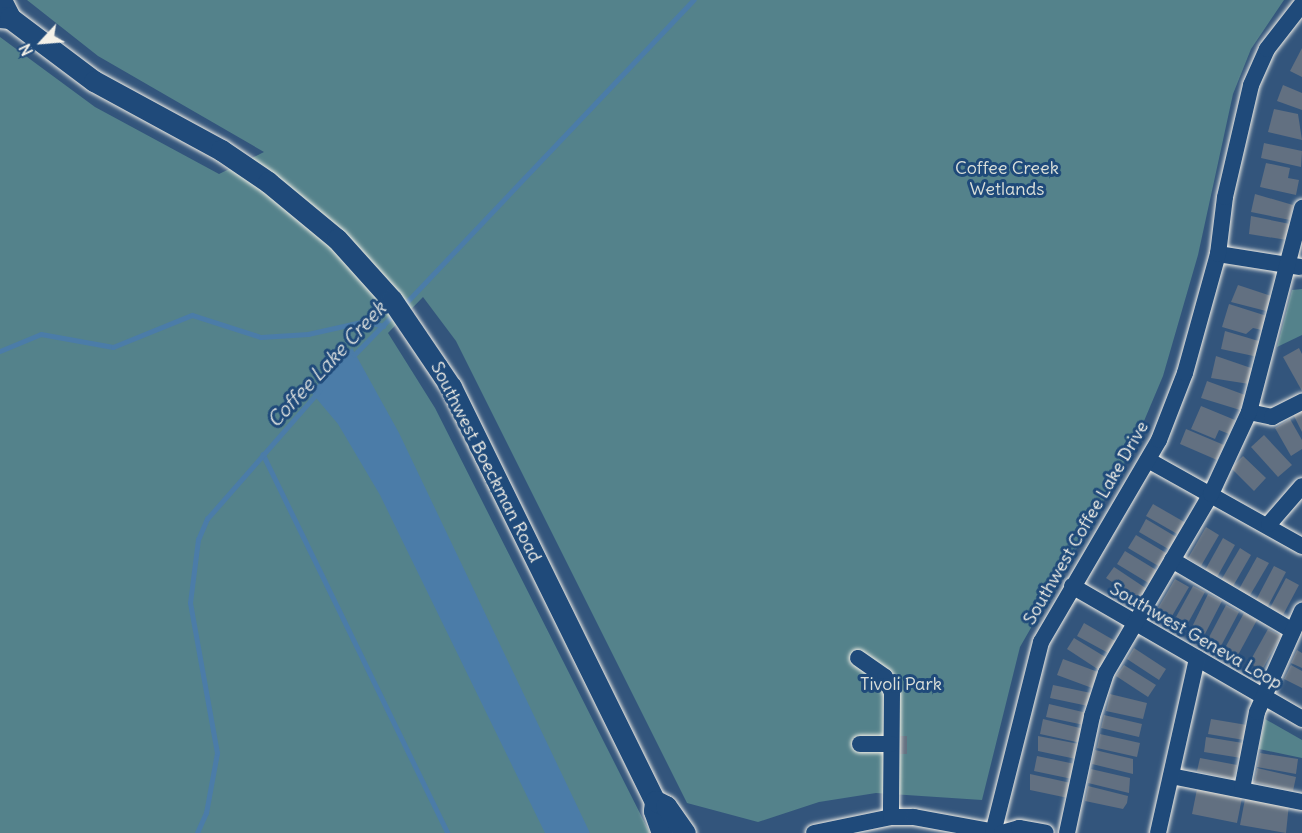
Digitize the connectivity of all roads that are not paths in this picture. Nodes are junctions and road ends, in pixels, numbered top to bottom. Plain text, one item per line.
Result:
1 (1302, 4) edge
2 (4, 12) edge
3 (1302, 208) edge
4 (1218, 254) junction
5 (1296, 267) edge
6 (1302, 402) edge
7 (1249, 412) junction
8 (1149, 460) junction
9 (1302, 486) edge
10 (1211, 494) junction
11 (1269, 524) junction
12 (1302, 546) edge
13 (1172, 560) junction
14 (1072, 586) junction
15 (1302, 611) edge
16 (1134, 624) junction
17 (1293, 631) junction
18 (858, 658) dead end
19 (1197, 658) junction
20 (1264, 697) junction
21 (1302, 719) edge
22 (860, 744) dead end
23 (891, 744) junction
24 (1171, 776) junction
25 (1242, 789) junction
26 (655, 801) junction
27 (1302, 802) edge
28 (891, 817) junction
29 (662, 833) edge
30 (685, 833) edge
31 (814, 833) edge
32 (997, 833) edge
33 (1046, 833) edge
34 (1066, 833) edge
35 (1158, 833) edge

1 - 4 street, Southwest Coffee Lake Drive
2 - 26 main road, Southwest Boeckman Road
3 - 5 street
4 - 5 street
4 - 8 street, Southwest Coffee Lake Drive
5 - 7 street
6 - 7 street
7 - 10 street
8 - 10 street
8 - 14 street, Southwest Coffee Lake Drive
9 - 11 street
10 - 11 street
10 - 13 street
11 - 12 street
13 - 16 street
13 - 17 street
14 - 16 street, Southwest Geneva Loop
14 - 32 street, Southwest Coffee Lake Drive
15 - 17 street
16 - 19 street, Southwest Geneva Loop
16 - 34 street
17 - 20 street
18 - 23 street
19 - 20 street, Southwest Geneva Loop
19 - 24 street
20 - 21 street, Southwest Geneva Loop
20 - 25 street
22 - 23 street
23 - 28 street
24 - 25 street
24 - 35 street
25 - 27 street
26 - 29 main road, Southwest Boeckman Road
26 - 30 main road, Southwest Boeckman Road
28 - 31 street
28 - 32 street
32 - 33 street

